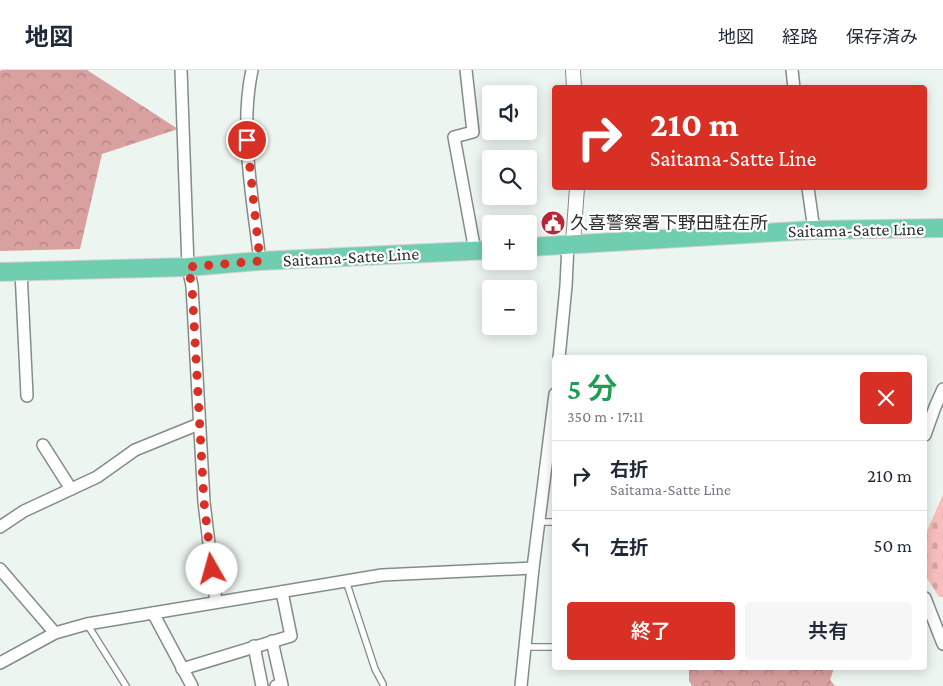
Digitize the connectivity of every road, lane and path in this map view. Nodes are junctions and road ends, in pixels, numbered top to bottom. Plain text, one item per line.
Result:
1 (181, 70) edge
2 (252, 70) edge
3 (466, 70) edge
4 (573, 70) edge
5 (792, 70) edge
6 (574, 85) edge
7 (794, 85) edge
8 (577, 190) edge
9 (808, 190) edge
10 (943, 228) edge
11 (814, 230) junction
12 (570, 244) junction
13 (537, 246) edge
14 (482, 247) edge
15 (482, 251) edge
16 (260, 261) junction
17 (188, 267) junction
18 (21, 271) junction
19 (0, 272) edge
20 (559, 355) edge
21 (943, 390) edge
22 (27, 396) dead end
23 (552, 418) edge
24 (200, 424) junction
25 (927, 429) edge
26 (43, 444) dead end
27 (70, 489) junction
28 (539, 522) junction
29 (552, 522) edge
30 (0, 527) edge
31 (533, 568) junction
32 (0, 569) edge
33 (346, 581) junction
34 (282, 592) junction
35 (216, 602) junction
36 (927, 603) edge
37 (153, 613) junction
38 (87, 624) junction
39 (55, 633) junction
40 (272, 641) junction
41 (943, 644) edge
42 (254, 646) junction
43 (525, 647) junction
44 (552, 648) edge
45 (0, 663) edge
46 (182, 669) junction
47 (383, 684) dead end
48 (126, 686) edge
49 (192, 686) edge
50 (262, 686) edge
51 (276, 686) edge
52 (521, 686) edge

1 - 17 street
2 - 16 street
3 - 14 street
4 - 6 street
5 - 7 street
8 - 12 street
9 - 11 street
10 - 11 main road, Saitama-Satte Line
11 - 12 main road, Saitama-Satte Line
12 - 13 main road, Saitama-Satte Line
12 - 20 street
15 - 16 main road, Saitama-Satte Line
16 - 17 main road, Saitama-Satte Line
17 - 18 main road, Saitama-Satte Line
17 - 24 street
18 - 19 main road, Saitama-Satte Line
18 - 22 street
21 - 25 street
23 - 28 street
24 - 27 street
24 - 35 street
26 - 27 street
27 - 30 street
28 - 29 lane
28 - 31 street
31 - 33 street
31 - 43 street
32 - 39 street
33 - 34 street
33 - 47 lane
34 - 35 street
34 - 40 street
35 - 37 street
36 - 41 street
37 - 38 street
37 - 46 street
38 - 39 street
38 - 48 lane
39 - 45 street
40 - 42 street
40 - 51 street
42 - 46 street
42 - 50 street
43 - 44 lane
43 - 52 street
46 - 49 street

